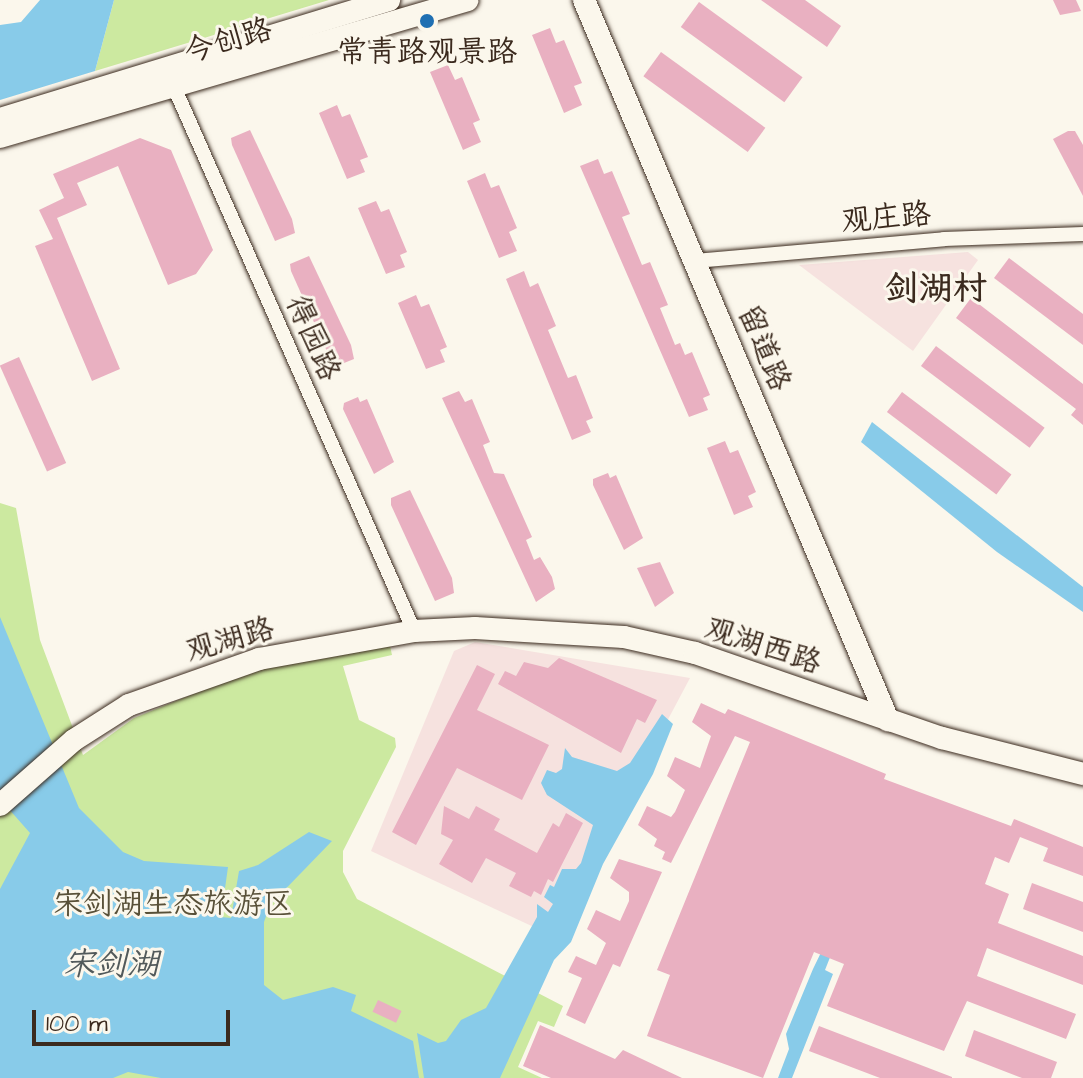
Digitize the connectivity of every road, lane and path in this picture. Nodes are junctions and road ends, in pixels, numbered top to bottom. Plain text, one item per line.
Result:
1 (389, 0) edge
2 (467, 0) edge
3 (584, 0) edge
4 (165, 65) junction
5 (174, 88) junction
6 (1, 130) edge
7 (1083, 234) edge
8 (695, 261) junction
9 (414, 631) junction
10 (888, 720) junction
11 (1083, 774) edge
12 (0, 805) edge

1 - 4 street, 今创路
2 - 5 street, 今创路
3 - 8 street, 留道路
4 - 5 street, 得园路
4 - 6 street, 今创路
5 - 6 street, 今创路
5 - 9 street, 得园路
7 - 8 street, 观庄路
8 - 10 street, 留道路
9 - 10 street, 观湖西路
9 - 12 street, 观湖路
10 - 11 street, 观湖西路

